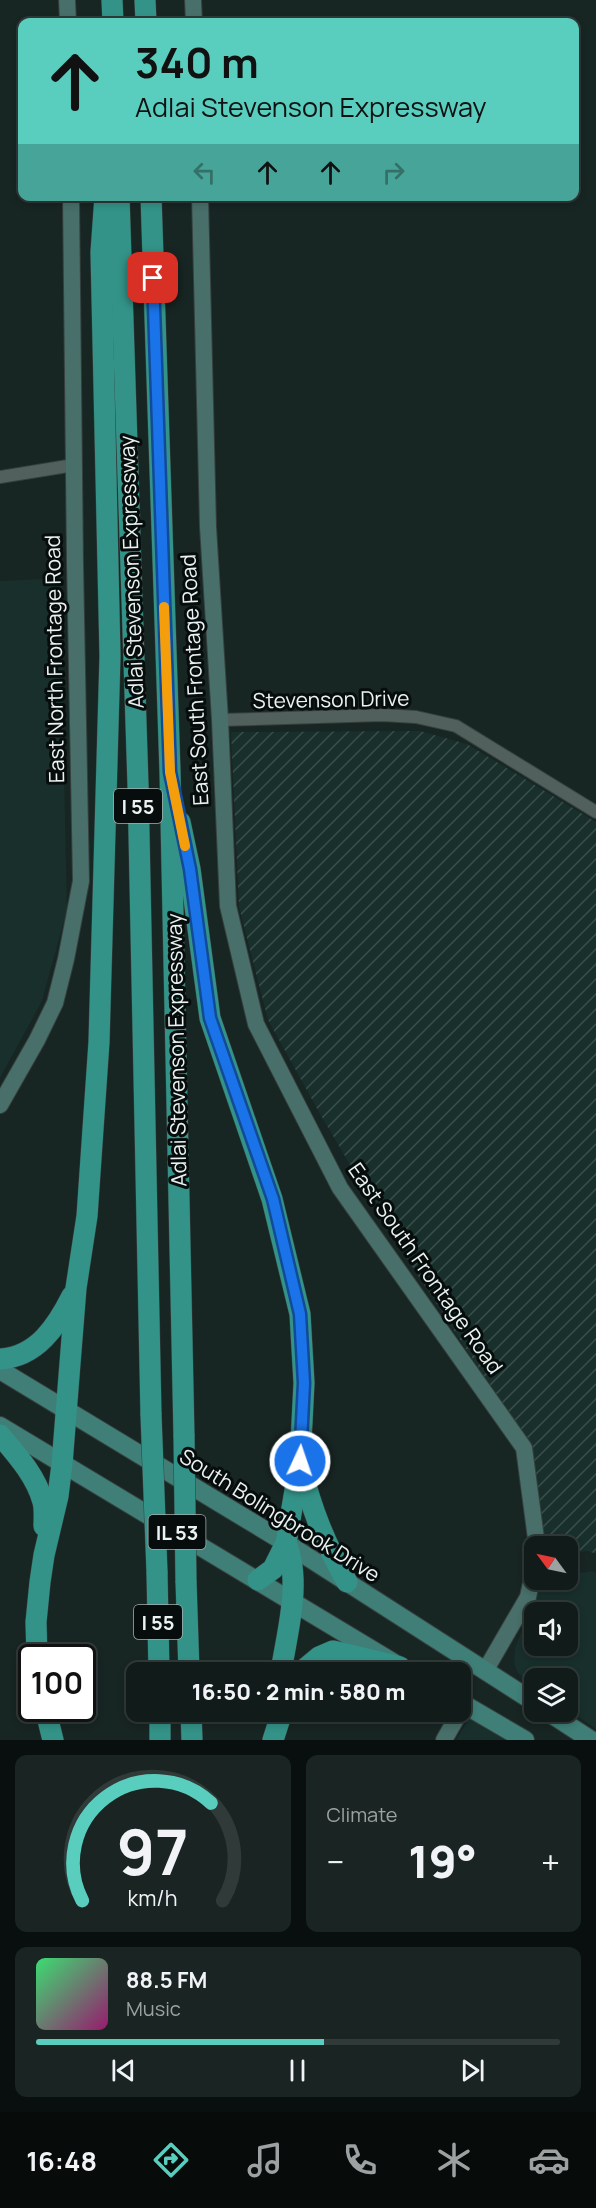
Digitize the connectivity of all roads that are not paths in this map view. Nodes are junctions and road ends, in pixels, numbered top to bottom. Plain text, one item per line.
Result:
1 (67, 0) edge
2 (112, 0) edge
3 (145, 0) edge
4 (193, 0) edge
5 (68, 18) edge
6 (113, 18) edge
7 (146, 18) edge
8 (194, 18) edge
9 (71, 201) edge
10 (105, 201) edge
11 (119, 201) edge
12 (151, 201) edge
13 (200, 201) edge
14 (74, 465) junction
15 (0, 477) edge
16 (220, 720) junction
17 (170, 772) junction
18 (596, 812) edge
19 (0, 1105) edge
20 (76, 1288) junction
21 (0, 1359) edge
22 (0, 1370) edge
23 (67, 1411) junction
24 (0, 1425) edge
25 (0, 1435) edge
26 (300, 1461) junction
27 (62, 1464) junction
28 (536, 1536) edge
29 (286, 1543) junction
30 (44, 1555) junction
31 (258, 1580) junction
32 (347, 1582) junction
33 (530, 1590) edge
34 (291, 1601) junction
35 (37, 1644) edge
36 (159, 1662) edge
37 (189, 1662) edge
38 (282, 1662) edge
39 (313, 1662) edge
40 (372, 1662) edge
41 (391, 1662) edge
42 (485, 1671) junction
43 (524, 1696) edge
44 (471, 1712) edge
45 (48, 1722) edge
46 (160, 1722) edge
47 (191, 1722) edge
48 (274, 1722) edge
49 (278, 1722) edge
50 (453, 1722) edge
51 (563, 1722) edge
52 (53, 1740) edge
53 (160, 1740) edge
54 (192, 1740) edge
55 (272, 1740) edge
56 (444, 1740) edge
57 (525, 1740) edge
58 (591, 1740) edge

1 - 5 street
2 - 6 highway
3 - 7 highway
4 - 8 street
9 - 14 street, East North Frontage Road
10 - 20 highway
11 - 36 highway, Adlai Stevenson Expressway / I 55, bridge
12 - 17 highway, Adlai Stevenson Expressway / I 55
13 - 16 street, East South Frontage Road
14 - 15 street
14 - 19 street, East North Frontage Road
16 - 18 street, Stevenson Drive
16 - 28 street, East South Frontage Road
17 - 26 highway
17 - 37 highway, Adlai Stevenson Expressway / I 55, bridge
20 - 21 highway
20 - 23 highway
22 - 23 main road, South Bolingbrook Drive / IL 53
23 - 27 highway
23 - 29 main road, South Bolingbrook Drive / IL 53
24 - 27 main road, IL 53
25 - 30 highway
26 - 29 highway
26 - 32 highway
27 - 30 highway
27 - 31 main road, IL 53
29 - 31 highway
29 - 32 main road, South Bolingbrook Drive / IL 53
29 - 34 highway
30 - 35 highway
31 - 34 main road, IL 53
32 - 42 main road, South Bolingbrook Drive / IL 53
33 - 42 street
34 - 38 highway
34 - 41 main road, IL 53
39 - 40 highway
42 - 43 main road, South Bolingbrook Drive / IL 53
44 - 57 main road
45 - 52 highway
46 - 53 highway
47 - 54 highway
48 - 55 highway
49 - 55 highway
50 - 56 street
51 - 58 main road

